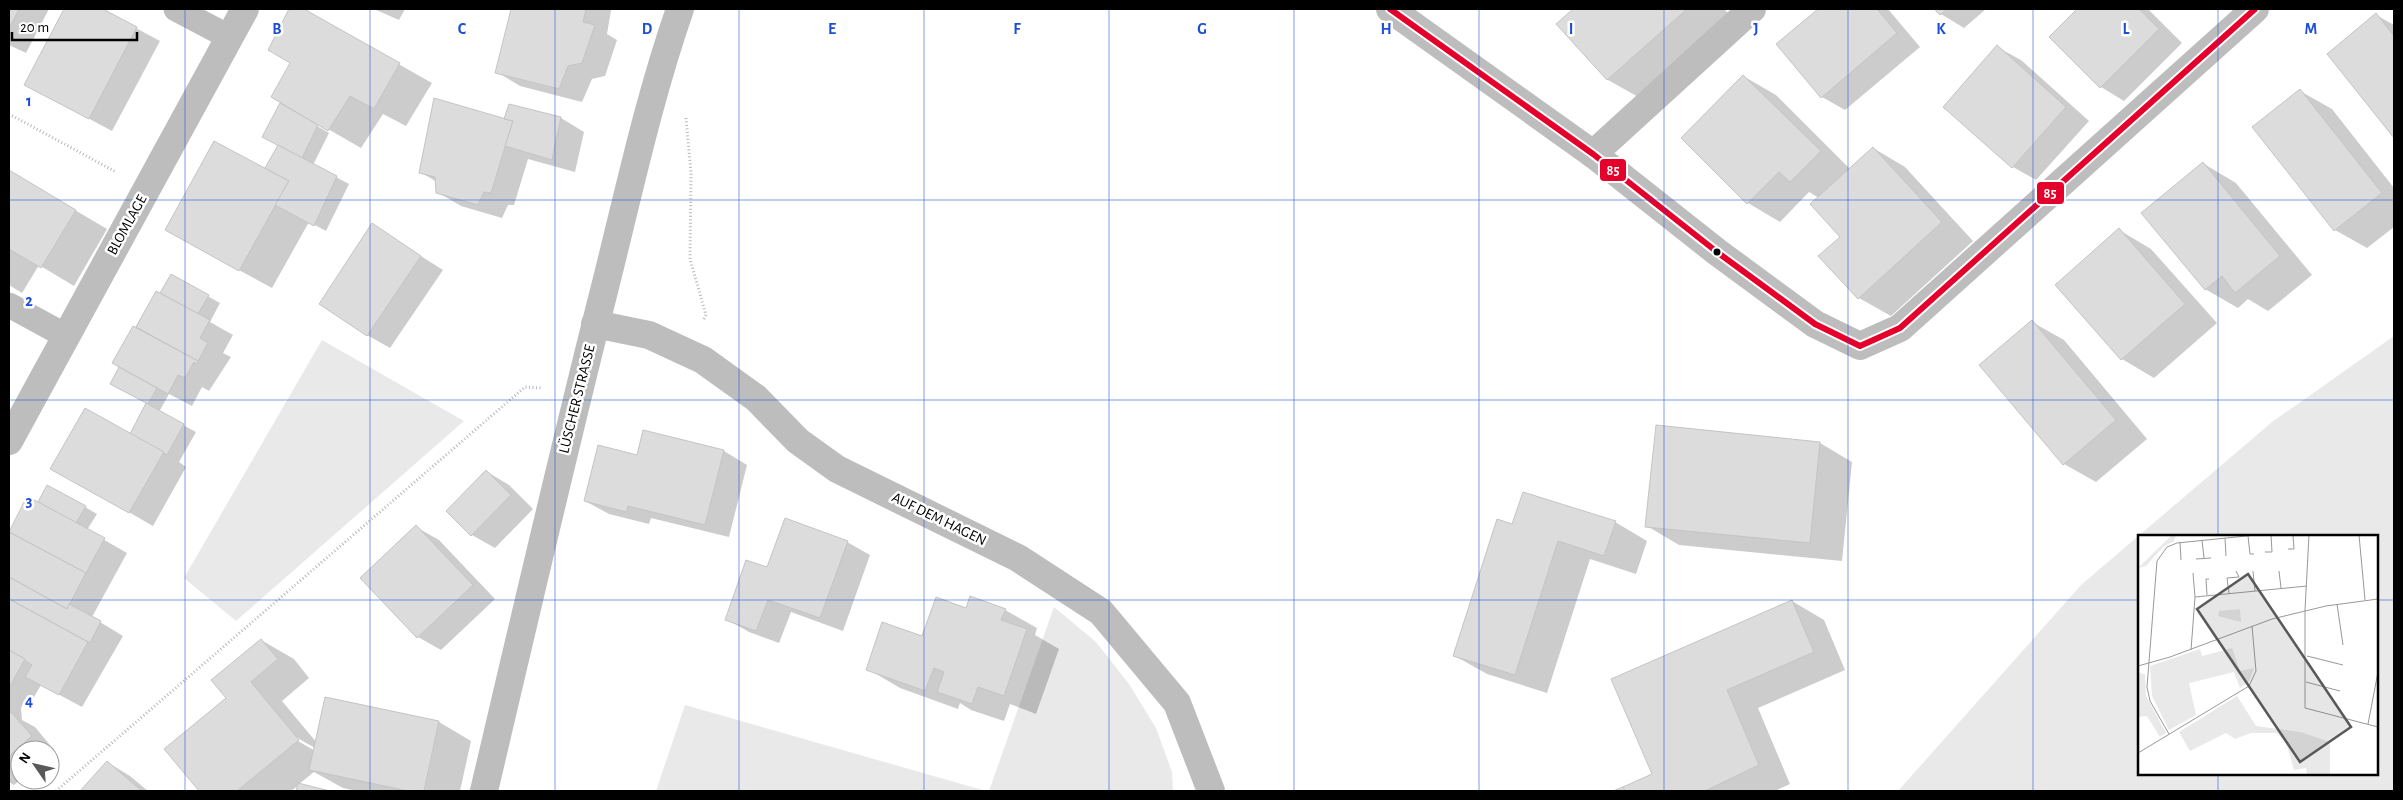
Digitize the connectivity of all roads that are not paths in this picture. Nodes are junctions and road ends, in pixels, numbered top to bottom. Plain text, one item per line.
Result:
1 (176, 9) edge
2 (244, 9) edge
3 (680, 9) edge
4 (1390, 9) edge
5 (1752, 9) edge
6 (2255, 9) edge
7 (229, 37) junction
8 (1593, 154) junction
9 (9, 305) edge
10 (595, 324) junction
11 (66, 336) junction
12 (9, 441) edge
13 (484, 791) edge
14 (1211, 791) edge

1 - 7 lane
2 - 7 street, BLOMLAGE
3 - 10 street, LÜSCHER STRASSE
4 - 8 street
5 - 8 street
6 - 8 street
7 - 11 street, BLOMLAGE
9 - 11 lane
10 - 13 street, LÜSCHER STRASSE
10 - 14 street, AUF DEM HAGEN
11 - 12 street, BLOMLAGE

